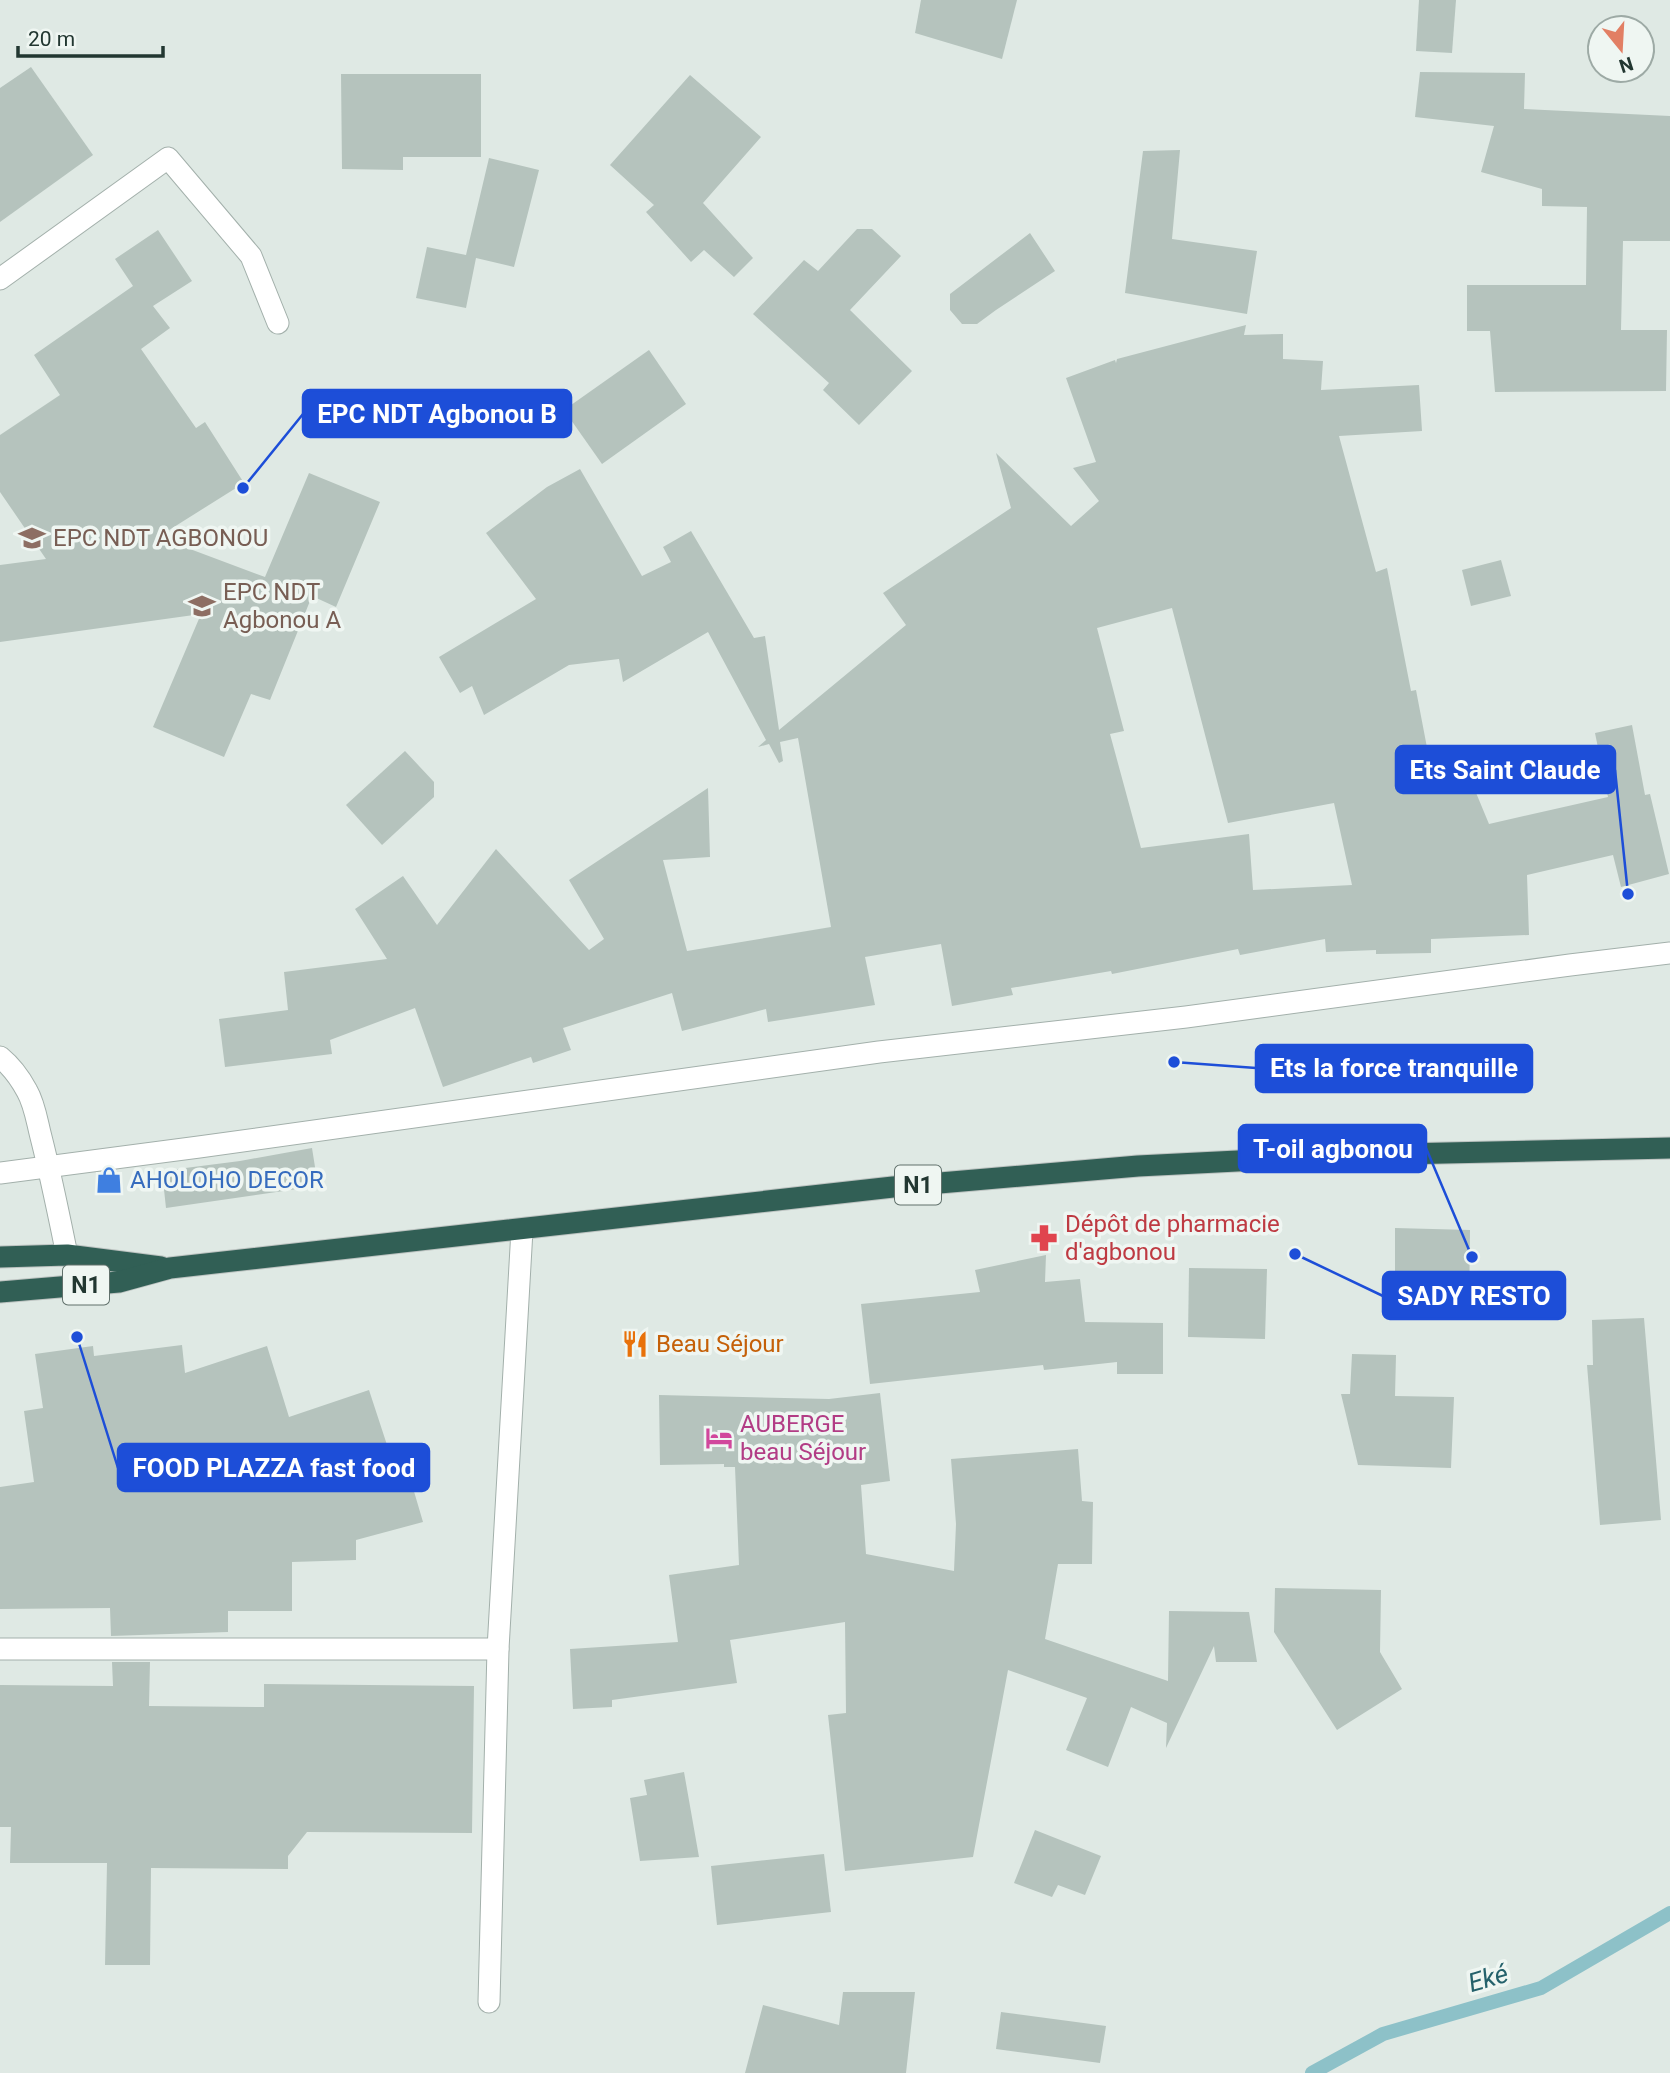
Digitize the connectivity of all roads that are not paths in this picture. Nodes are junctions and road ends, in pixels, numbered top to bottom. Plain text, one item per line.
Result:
1 (0, 279) edge
2 (278, 323) dead end
3 (1670, 953) edge
4 (0, 1057) edge
5 (1670, 1148) edge
6 (48, 1166) junction
7 (0, 1173) edge
8 (522, 1230) junction
9 (67, 1255) junction
10 (0, 1257) edge
11 (170, 1268) junction
12 (0, 1292) edge
13 (498, 1649) junction
14 (0, 1650) edge
15 (489, 2001) dead end

1 - 2 street
3 - 6 street
4 - 6 street
5 - 8 highway, N1
6 - 7 street
6 - 9 street
8 - 11 highway, N1
8 - 13 street
9 - 10 highway, N1
9 - 11 highway, N1
11 - 12 highway, N1
13 - 14 street
13 - 15 street

